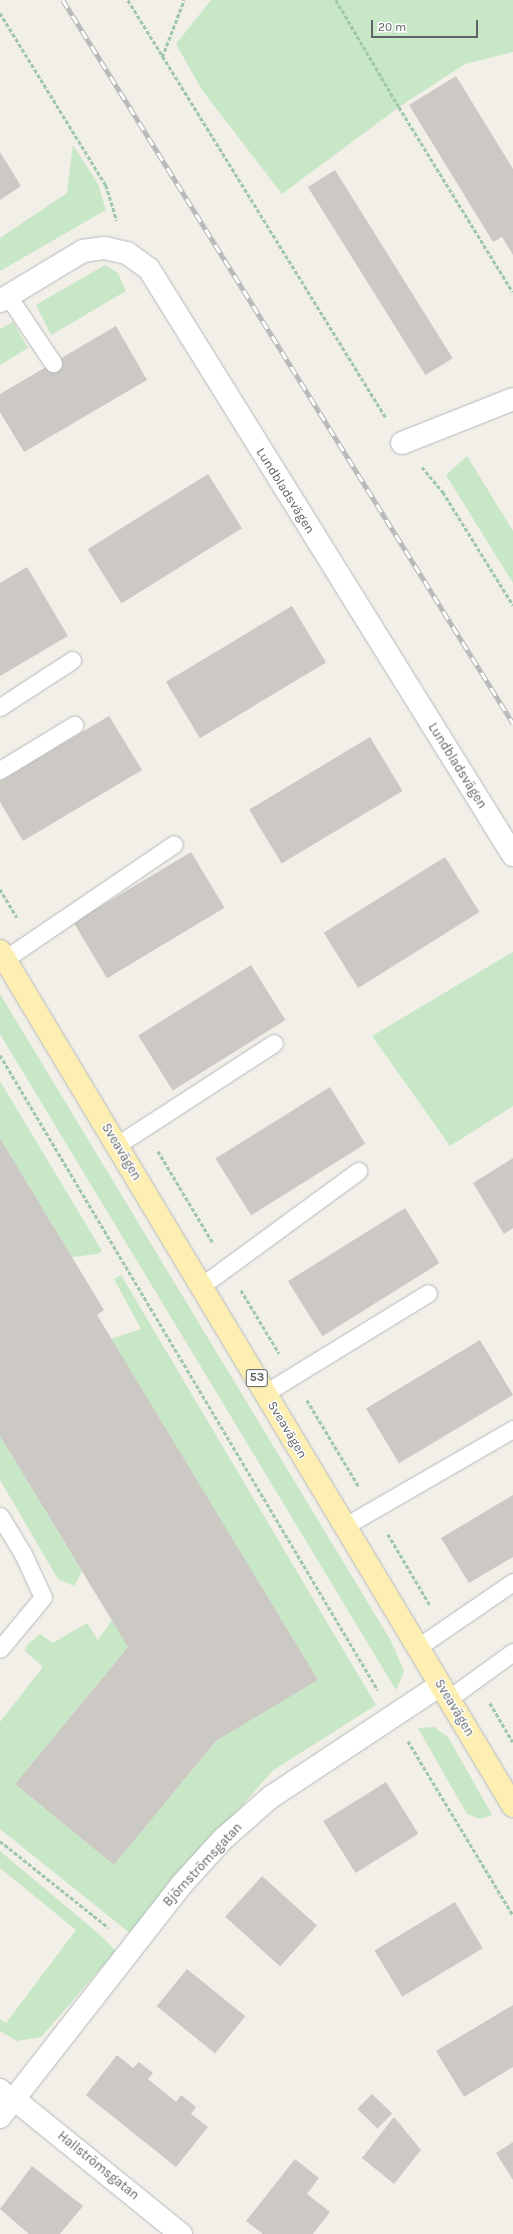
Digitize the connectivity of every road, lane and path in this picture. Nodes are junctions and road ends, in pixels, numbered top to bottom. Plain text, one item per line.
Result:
1 (128, 0) edge
2 (184, 0) edge
3 (336, 0) edge
4 (0, 13) edge
5 (162, 57) junction
6 (127, 253) junction
7 (513, 292) edge
8 (3, 297) edge
9 (54, 363) dead end
10 (513, 399) edge
11 (402, 443) junction
12 (513, 605) edge
13 (72, 660) dead end
14 (0, 707) edge
15 (74, 725) dead end
16 (0, 770) edge
17 (174, 844) dead end
18 (513, 855) edge
19 (0, 889) edge
20 (31, 941) junction
21 (3, 955) edge
22 (274, 1043) dead end
23 (0, 1055) edge
24 (144, 1128) junction
25 (117, 1145) junction
26 (358, 1172) dead end
27 (228, 1268) junction
28 (201, 1286) junction
29 (428, 1293) dead end
30 (293, 1376) junction
31 (265, 1393) junction
32 (513, 1429) edge
33 (373, 1510) junction
34 (0, 1516) edge
35 (345, 1526) junction
36 (513, 1582) edge
37 (445, 1628) junction
38 (418, 1647) junction
39 (0, 1649) edge
40 (513, 1652) edge
41 (475, 1679) junction
42 (444, 1692) junction
43 (393, 1715) junction
44 (513, 1742) edge
45 (513, 1806) edge
46 (0, 1841) edge
47 (513, 1915) edge
48 (133, 1947) junction
49 (7, 2093) edge
50 (0, 2117) edge
51 (181, 2234) edge

1 - 5 path
2 - 5 path
3 - 7 path
4 - 6 path
5 - 11 path
6 - 8 street, Lundbladsvägen
6 - 18 street, Lundbladsvägen
8 - 9 lane
10 - 11 street
11 - 12 path
13 - 14 lane
15 - 16 lane
17 - 20 lane
19 - 20 path
20 - 21 lane
21 - 25 main road, Sveavägen / 53
22 - 24 lane
23 - 43 path
24 - 25 lane
24 - 27 path
25 - 28 main road, Sveavägen / 53
26 - 27 lane
27 - 28 lane
27 - 30 path
28 - 31 main road, Sveavägen / 53
29 - 30 lane
30 - 31 lane
30 - 33 path
31 - 35 main road, Sveavägen / 53
32 - 33 lane
33 - 35 lane
33 - 37 path
34 - 39 lane
35 - 38 main road, Sveavägen / 53
36 - 37 lane
37 - 38 lane
38 - 42 main road, Sveavägen / 53
40 - 41 lane
41 - 42 lane
41 - 44 path
42 - 43 street, Björnströmsgatan
42 - 45 main road, Sveavägen / 53
43 - 47 path
43 - 48 street, Björnströmsgatan
46 - 48 path
48 - 49 street, Björnströmsgatan
49 - 50 street, Björnströmsgatan
49 - 51 street, Hallströmsgatan

